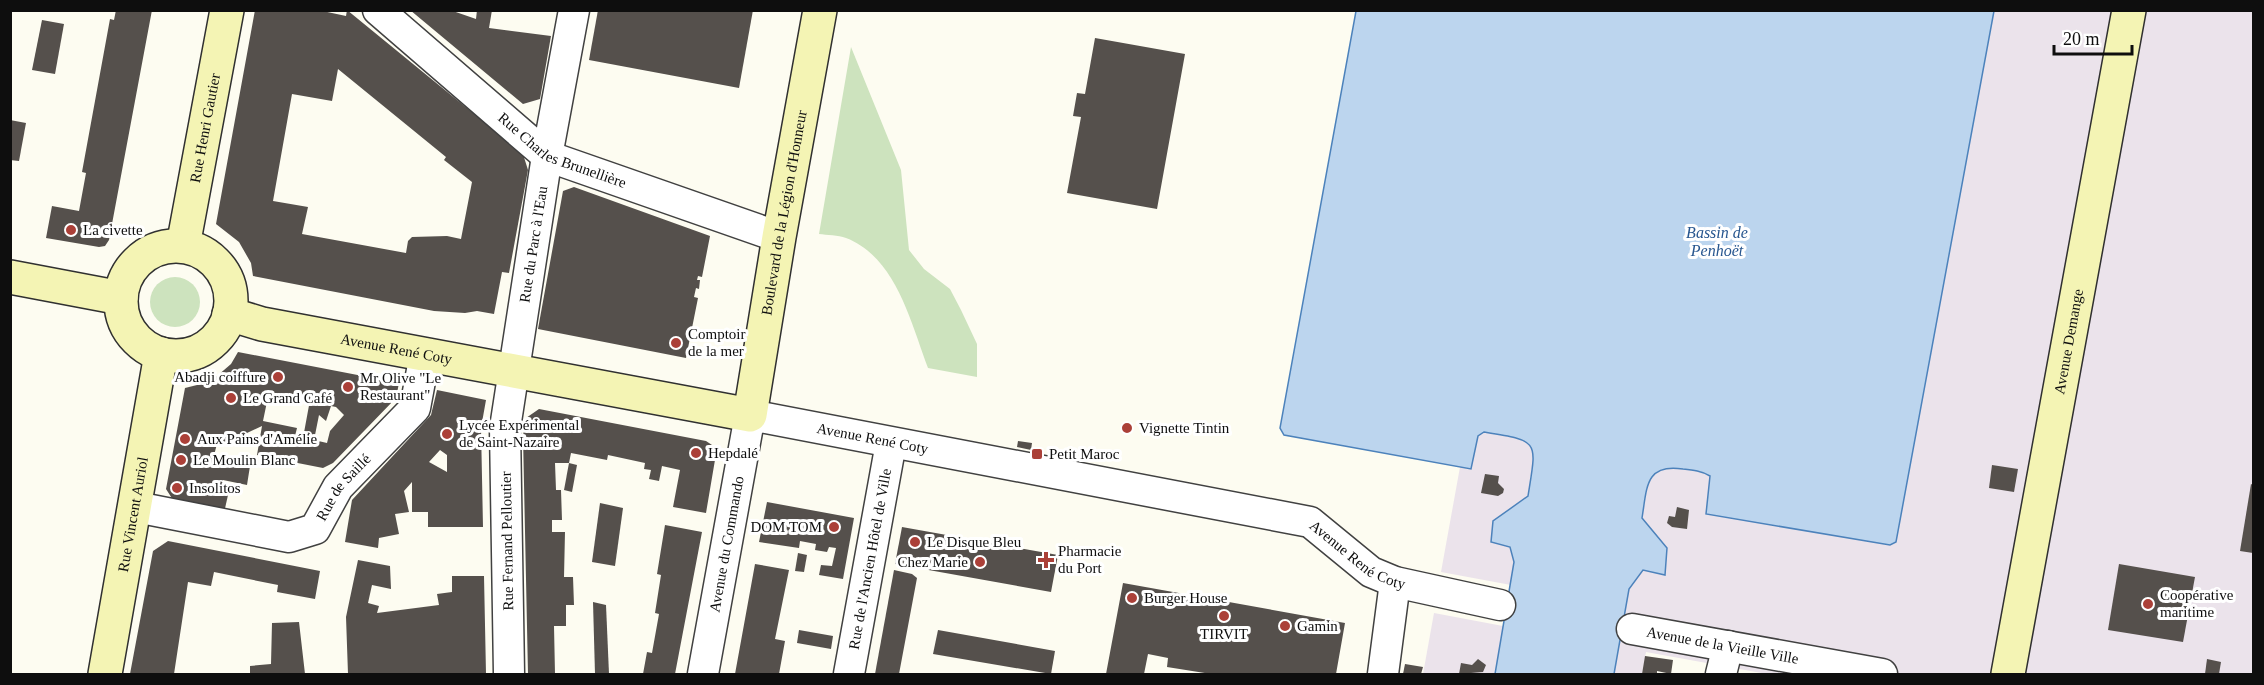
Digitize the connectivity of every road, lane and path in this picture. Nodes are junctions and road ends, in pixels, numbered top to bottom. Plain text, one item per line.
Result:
1 (227, 10) edge
2 (378, 10) edge
3 (574, 10) edge
4 (820, 10) edge
5 (2129, 10) edge
6 (547, 156) junction
7 (779, 237) junction
8 (183, 246) junction
9 (10, 278) edge
10 (121, 298) junction
11 (229, 314) junction
12 (161, 354) junction
13 (425, 354) junction
14 (513, 372) junction
15 (750, 415) junction
16 (891, 443) junction
17 (136, 507) junction
18 (1395, 582) junction
19 (1500, 605) dead end
20 (1632, 629) dead end
21 (1725, 660) edge
22 (105, 675) edge
23 (509, 675) edge
24 (704, 675) edge
25 (849, 675) edge
26 (1383, 675) edge
27 (1882, 675) edge
28 (2008, 675) edge

1 - 8 main road, Rue Henri Gautier
2 - 6 street, Rue Charles Brunellière
3 - 6 street, Rue du Parc à l'Eau
4 - 7 main road, Boulevard de la Légion d'Honneur
5 - 28 main road, Avenue Demange
6 - 7 street, Rue Charles Brunellière
6 - 14 street, Rue du Parc à l'Eau
7 - 15 main road, Boulevard de la Légion d'Honneur
8 - 10 main road
8 - 11 main road
9 - 10 main road
10 - 12 main road
11 - 12 main road
11 - 13 main road, Avenue René Coty
12 - 17 main road, Rue Vincent Auriol
13 - 14 main road, Avenue René Coty
13 - 17 street, Rue de Saillé
14 - 15 main road, Avenue René Coty
14 - 23 street, Rue Fernand Pelloutier
15 - 16 street, Avenue René Coty
15 - 24 street, Avenue du Commando
16 - 18 street, Avenue René Coty
16 - 25 street, Rue de l'Ancien Hôtel de Ville
17 - 22 main road, Rue Vincent Auriol
18 - 19 street, Avenue René Coty
18 - 26 street
20 - 21 street, Avenue de la Vieille Ville
21 - 27 street, Avenue de la Vieille Ville

